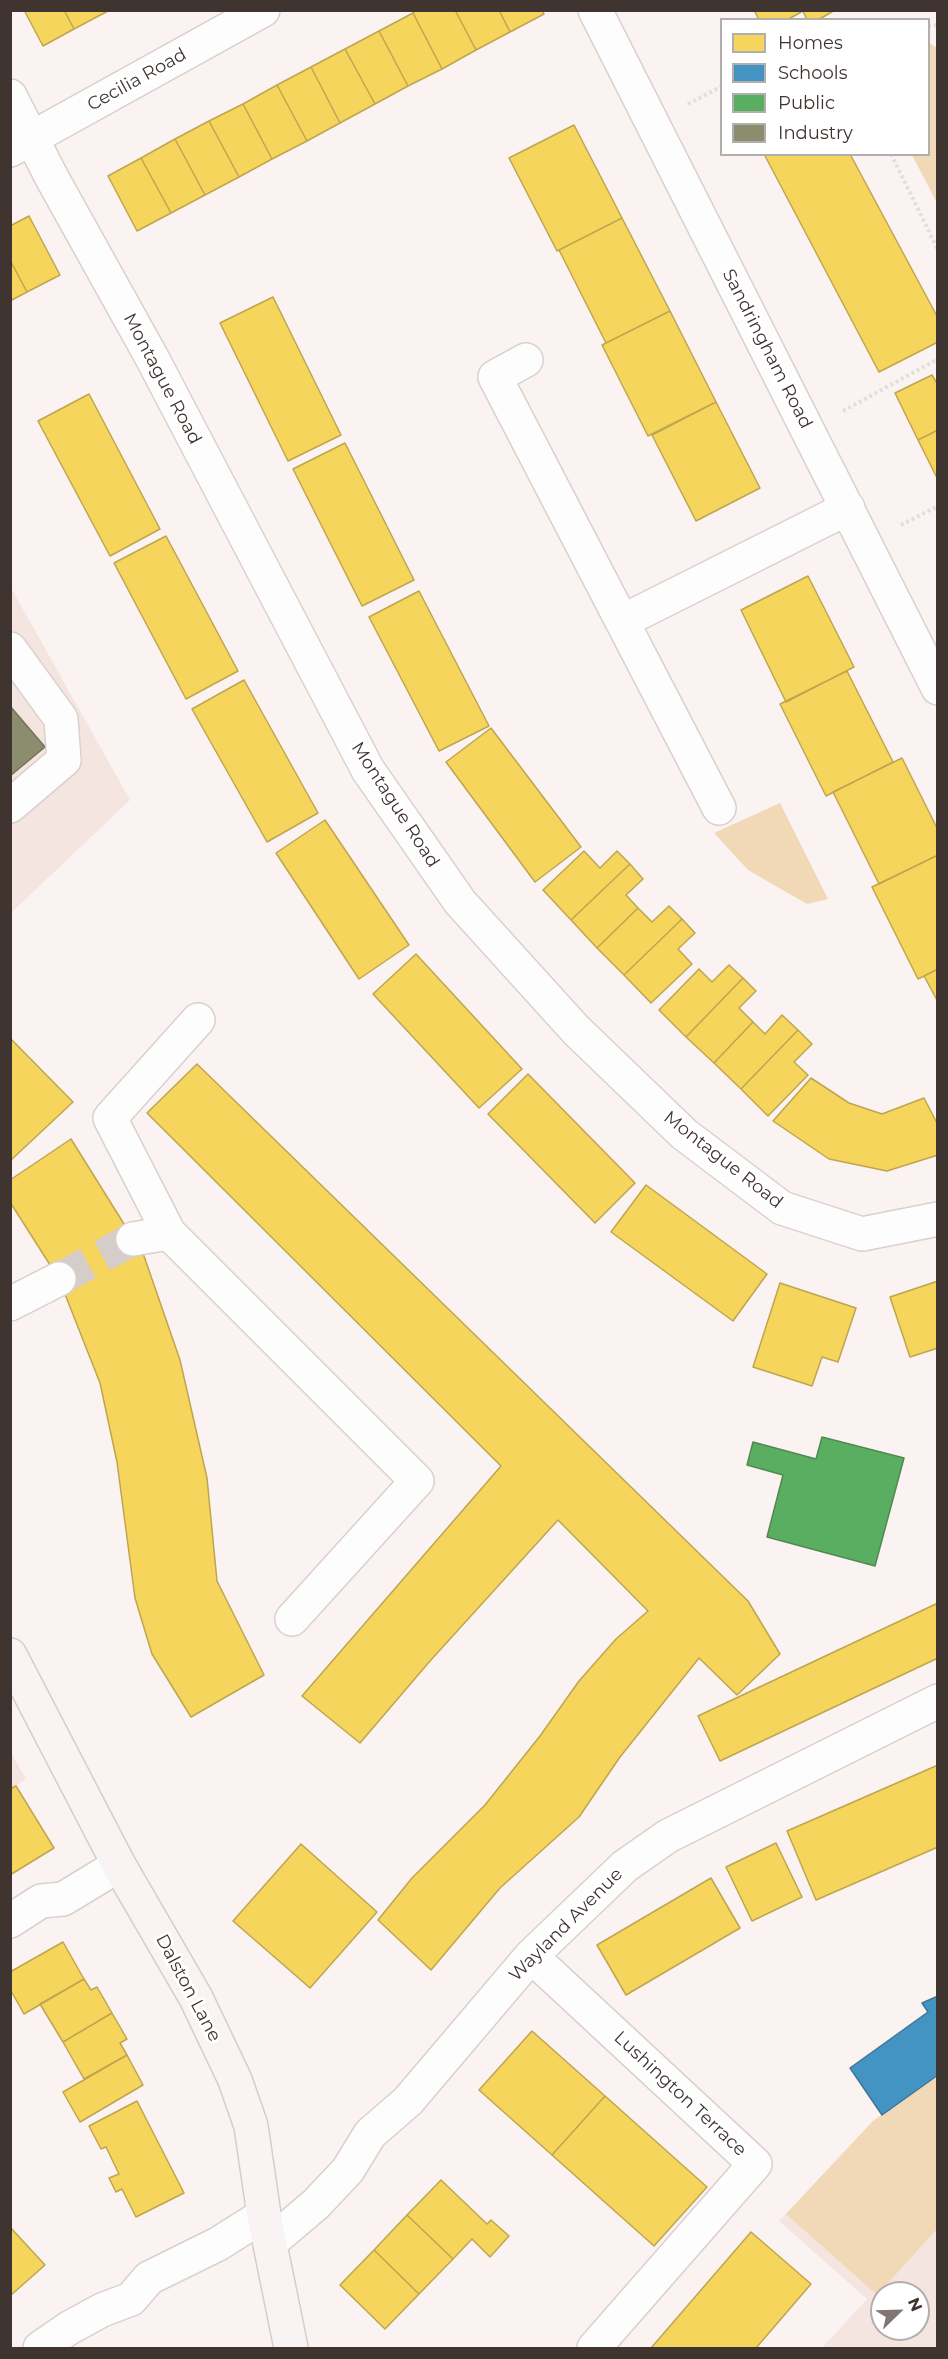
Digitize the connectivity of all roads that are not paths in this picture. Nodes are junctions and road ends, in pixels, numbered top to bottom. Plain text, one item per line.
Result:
1 (263, 10) edge
2 (596, 10) edge
3 (10, 96) edge
4 (21, 144) edge
5 (526, 360) dead end
6 (848, 508) junction
7 (623, 621) junction
8 (10, 648) edge
9 (938, 688) edge
10 (10, 806) edge
11 (719, 808) dead end
12 (198, 1020) dead end
13 (938, 1219) edge
14 (169, 1233) junction
15 (133, 1239) tunnel mouth
16 (59, 1280) tunnel mouth
17 (10, 1304) edge
18 (292, 1619) dead end
19 (10, 1655) edge
20 (938, 1701) edge
21 (119, 1865) junction
22 (10, 1921) edge
23 (531, 1956) junction
24 (267, 2229) junction
25 (40, 2349) edge
26 (291, 2349) edge
27 (594, 2349) edge

1 - 4 street, Cecilia Road
2 - 6 street, Sandringham Road
3 - 4 street, Montague Road
4 - 13 street, Montague Road
5 - 7 street
6 - 7 street
6 - 9 street, Sandringham Road
7 - 11 street
8 - 10 street
12 - 14 street
14 - 15 street
14 - 18 street
16 - 17 street
19 - 21 main road, Dalston Lane
20 - 23 street, Wayland Avenue
21 - 22 street
21 - 24 main road, Dalston Lane
23 - 24 street, Wayland Avenue
23 - 27 street, Lushington Terrace
24 - 25 street, Wayland Avenue
24 - 26 main road, Dalston Lane

